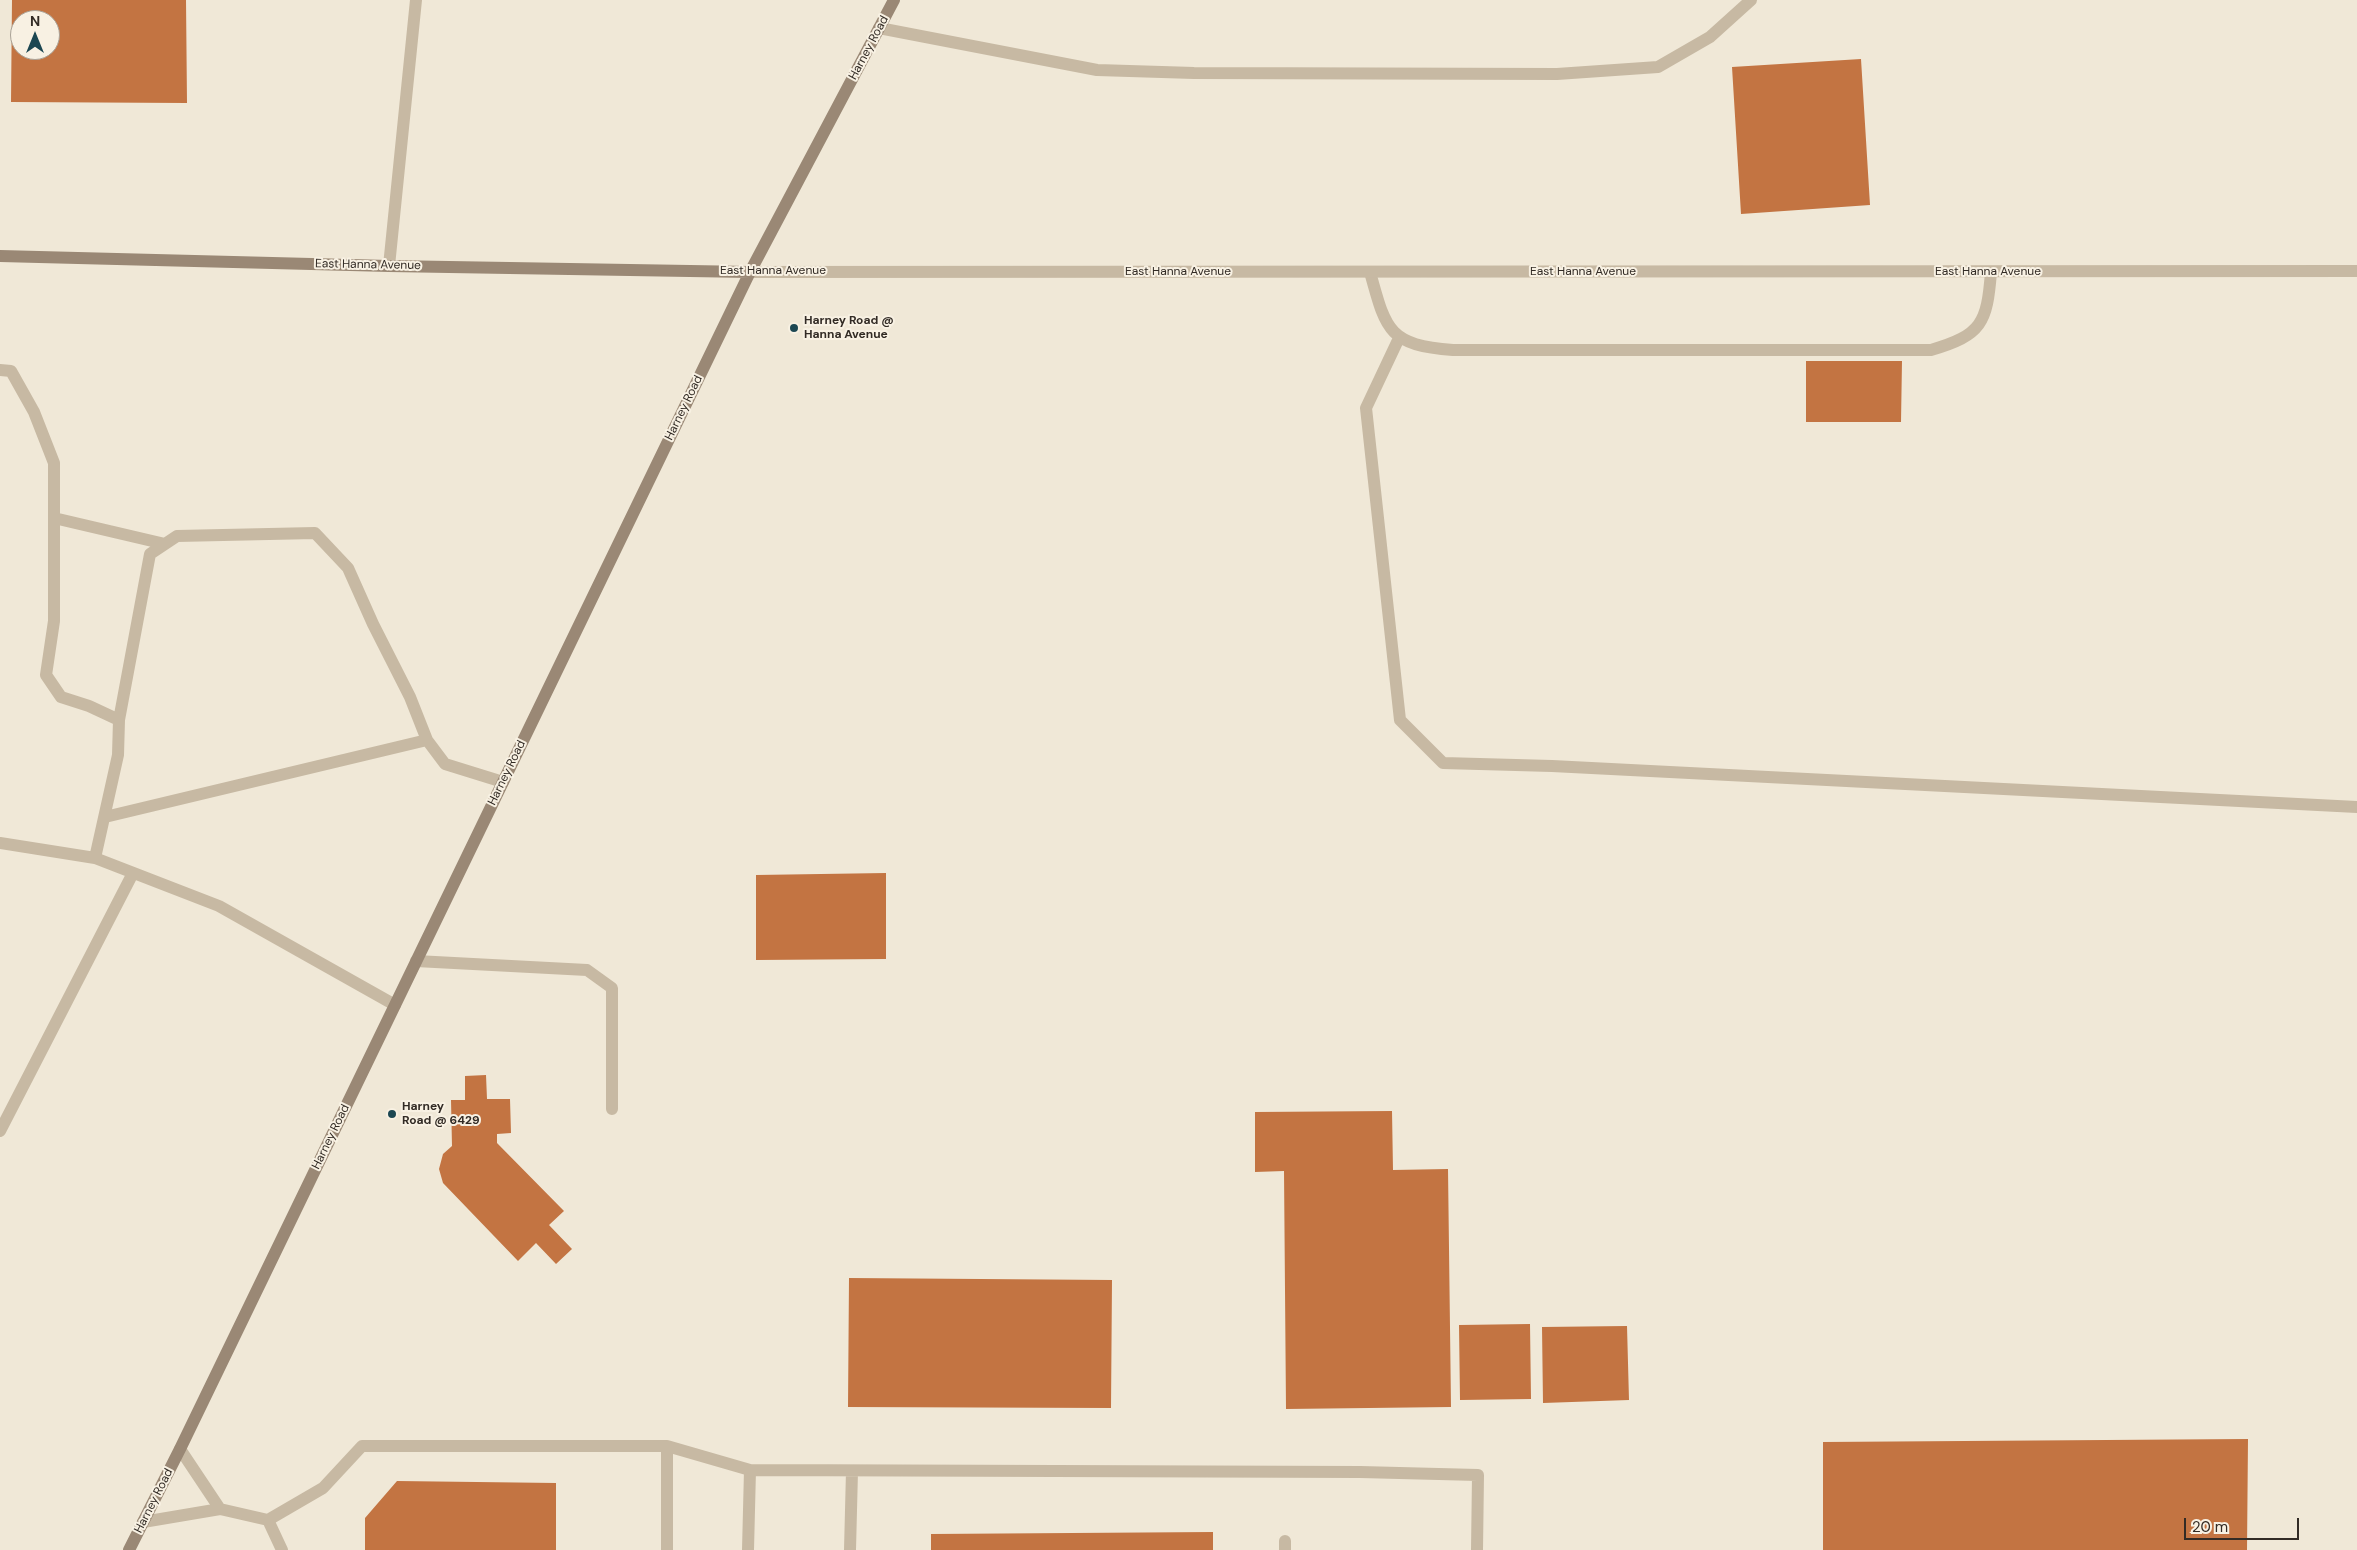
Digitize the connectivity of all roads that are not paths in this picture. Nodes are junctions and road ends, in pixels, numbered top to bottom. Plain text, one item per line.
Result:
1 (416, 0) edge
2 (894, 0) edge
3 (1751, 0) edge
4 (879, 28) junction
5 (0, 256) edge
6 (390, 266) junction
7 (2357, 271) edge
8 (750, 272) junction
9 (1370, 272) junction
10 (1991, 272) junction
11 (1398, 338) junction
12 (0, 370) edge
13 (54, 518) junction
14 (165, 544) junction
15 (119, 720) junction
16 (427, 740) junction
17 (503, 782) junction
18 (2357, 807) edge
19 (105, 816) junction
20 (0, 843) edge
21 (95, 858) junction
22 (133, 873) junction
23 (416, 961) junction
24 (394, 1005) junction
25 (612, 1109) dead end
26 (0, 1131) edge
27 (668, 1446) junction
28 (180, 1449) junction
29 (750, 1470) junction
30 (852, 1471) junction
31 (220, 1509) junction
32 (268, 1520) junction
33 (143, 1522) junction
34 (129, 1550) edge
35 (282, 1550) edge
36 (668, 1550) edge
37 (748, 1550) edge
38 (850, 1550) edge
39 (1477, 1550) edge

1 - 6 street
2 - 4 street, Harney Road
3 - 4 street
4 - 8 street, Harney Road
5 - 6 street, East Hanna Avenue
6 - 8 street, East Hanna Avenue
7 - 10 street, East Hanna Avenue
8 - 9 street, East Hanna Avenue
8 - 17 street, Harney Road
9 - 10 street, East Hanna Avenue
9 - 11 street
10 - 11 street
11 - 18 street
12 - 13 street
13 - 14 street
13 - 15 street
14 - 15 street
14 - 16 street
15 - 19 street
16 - 17 street
16 - 19 street
17 - 23 street, Harney Road
19 - 21 street
20 - 21 street
21 - 22 street
22 - 24 street
22 - 26 street
23 - 24 street, Harney Road
23 - 25 street
24 - 28 street, Harney Road
27 - 29 street
27 - 32 street
27 - 36 street
28 - 31 street
28 - 33 street, Harney Road
29 - 30 street
29 - 37 street
30 - 38 street
30 - 39 street
31 - 32 street
31 - 33 street
32 - 35 street
33 - 34 street, Harney Road

